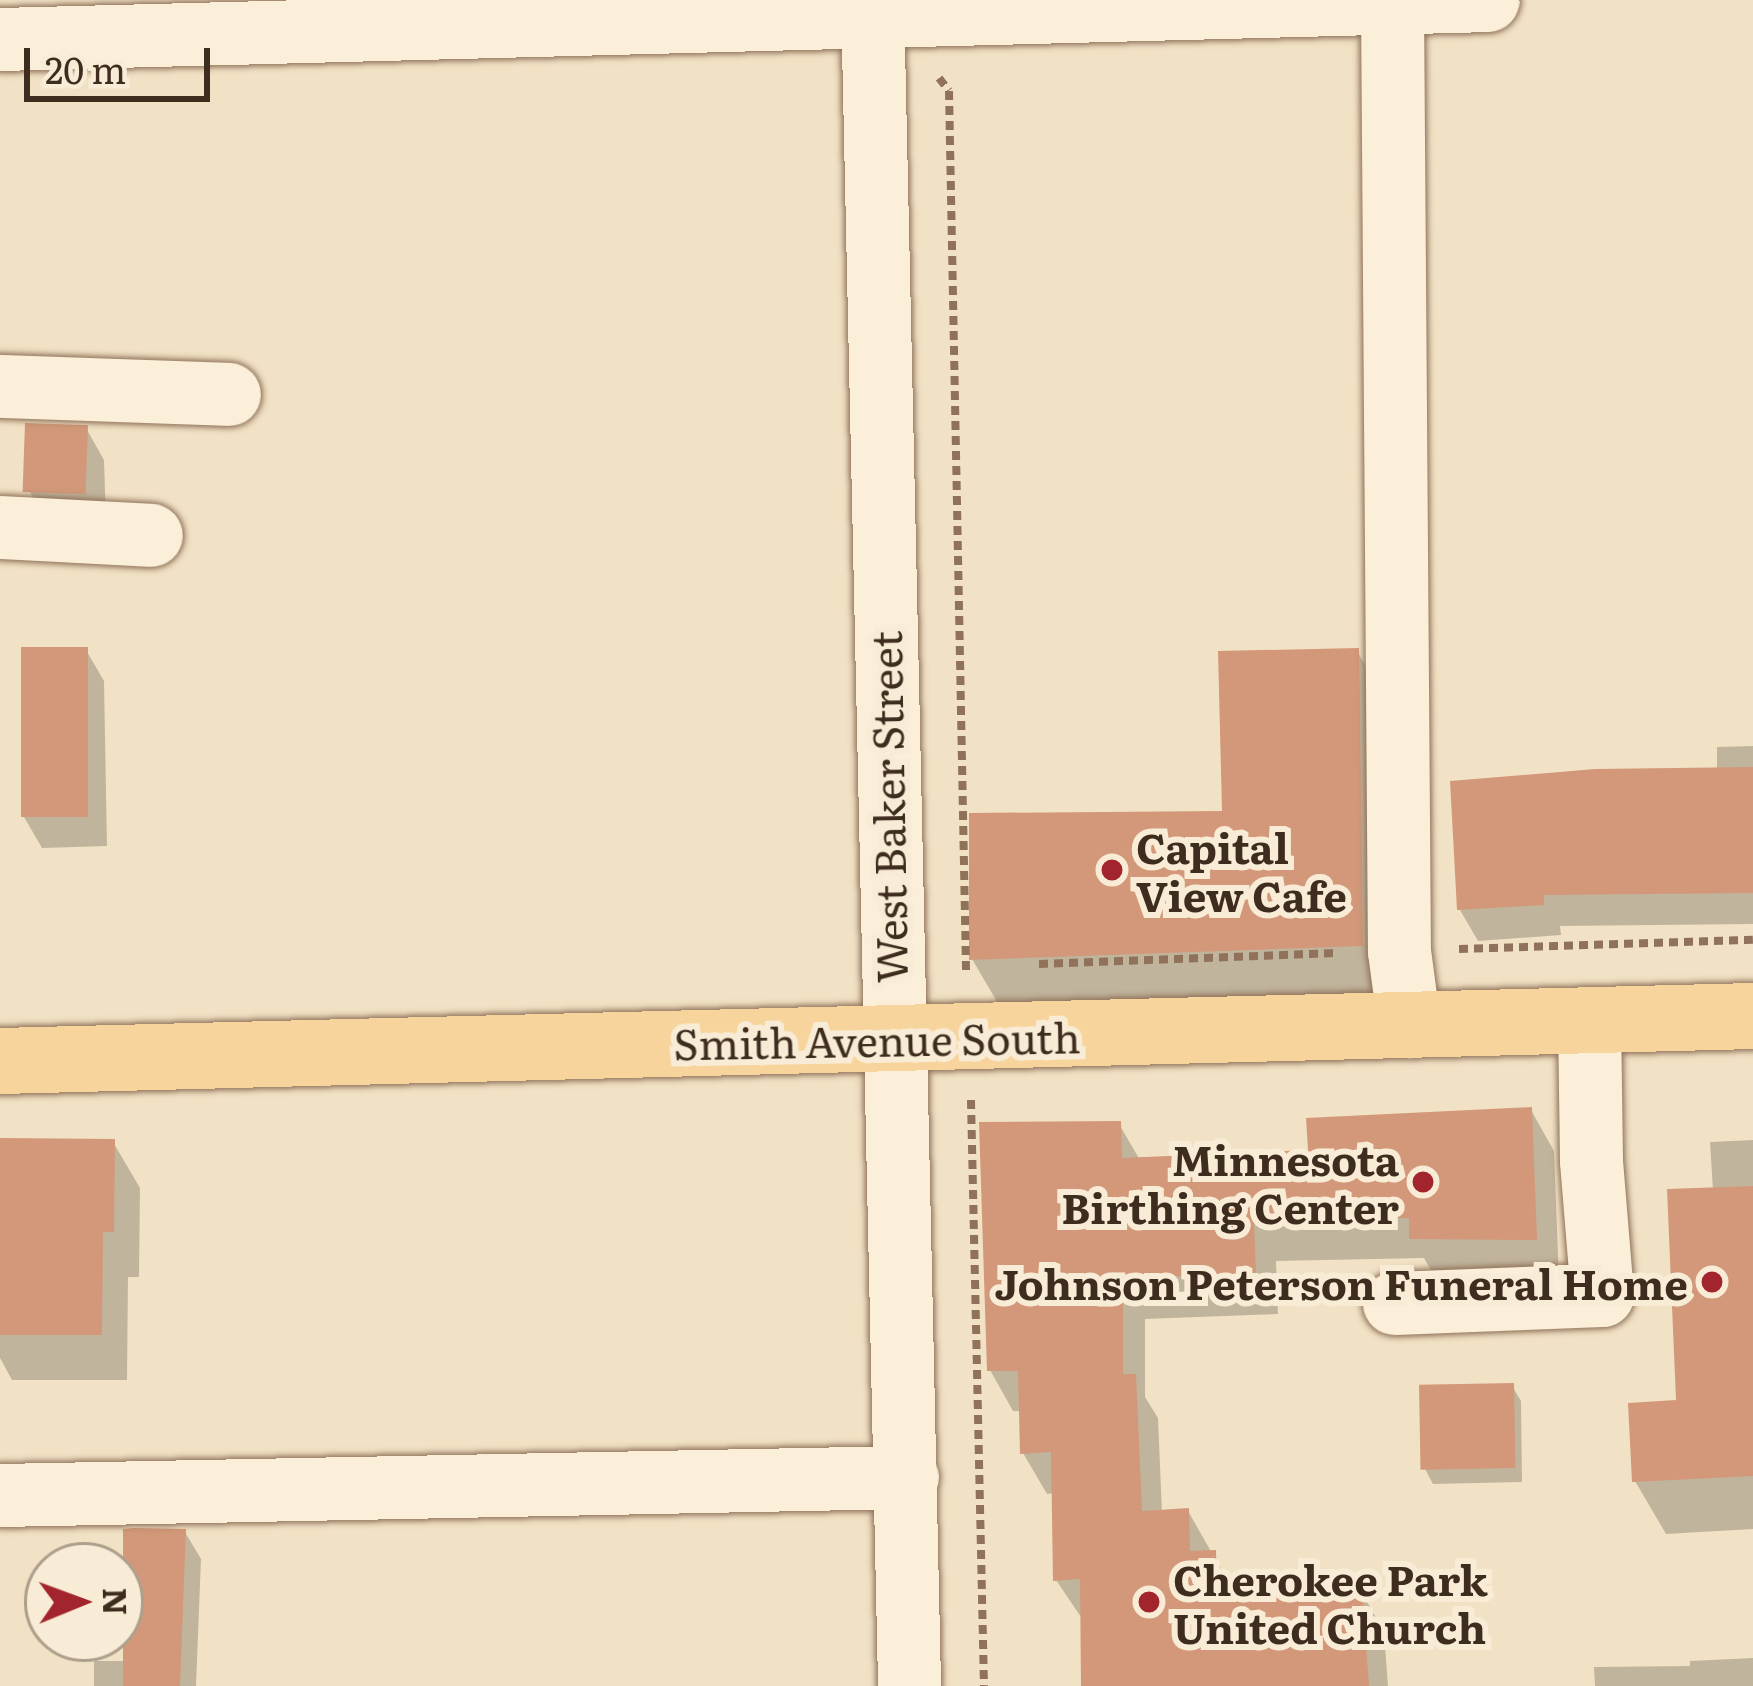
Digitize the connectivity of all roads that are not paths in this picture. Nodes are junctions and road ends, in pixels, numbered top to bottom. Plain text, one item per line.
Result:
1 (1487, 0) edge
2 (1392, 3) edge
3 (872, 9) edge
4 (0, 39) edge
5 (0, 386) edge
6 (229, 394) dead end
7 (0, 527) edge
8 (151, 535) dead end
9 (1753, 1016) edge
10 (1588, 1023) junction
11 (1409, 1026) junction
12 (892, 1039) junction
13 (0, 1061) edge
14 (1394, 1303) dead end
15 (908, 1477) junction
16 (0, 1495) edge
17 (909, 1686) edge

1 - 2 street
2 - 3 street
2 - 11 street
3 - 4 street
3 - 12 street, West Baker Street
5 - 6 street
7 - 8 street
9 - 10 main road, Smith Avenue South
10 - 11 main road, Smith Avenue South
10 - 14 street
11 - 12 main road, Smith Avenue South
12 - 13 main road, Smith Avenue South
12 - 15 street, West Baker Street
15 - 16 street
15 - 17 street, West Baker Street

